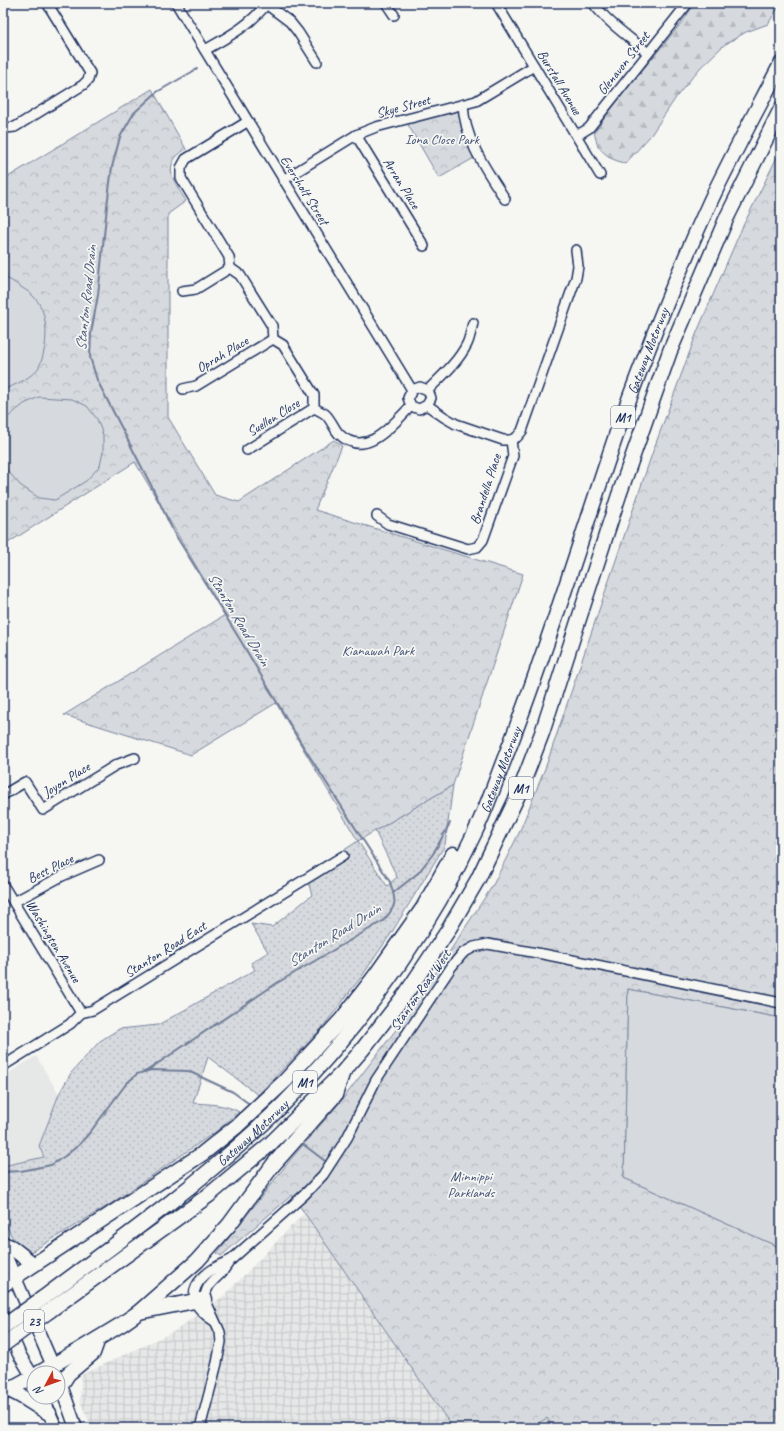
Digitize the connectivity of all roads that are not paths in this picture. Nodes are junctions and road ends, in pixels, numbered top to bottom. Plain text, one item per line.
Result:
1 (47, 3) edge
2 (176, 3) edge
3 (267, 3) edge
4 (386, 3) edge
5 (496, 3) edge
6 (593, 3) edge
7 (688, 3) edge
8 (394, 15) dead end
9 (204, 50) junction
10 (648, 53) junction
11 (317, 62) dead end
12 (781, 64) edge
13 (534, 66) junction
14 (462, 105) junction
15 (781, 109) edge
16 (247, 122) junction
17 (3, 126) edge
18 (575, 134) junction
19 (356, 135) junction
20 (600, 175) dead end
21 (282, 180) junction
22 (505, 199) dead end
23 (424, 246) dead end
24 (576, 250) dead end
25 (230, 268) junction
26 (182, 291) dead end
27 (473, 323) dead end
28 (273, 339) junction
29 (183, 389) dead end
30 (412, 390) junction
31 (428, 390) junction
32 (411, 406) junction
33 (427, 406) junction
34 (314, 408) junction
35 (510, 440) junction
36 (247, 450) dead end
37 (377, 516) dead end
38 (135, 758) dead end
39 (495, 782) junction
40 (3, 795) edge
41 (343, 856) dead end
42 (99, 860) dead end
43 (3, 885) edge
44 (14, 902) junction
45 (781, 1004) edge
46 (82, 1013) junction
47 (3, 1066) edge
48 (342, 1073) junction
49 (3, 1244) edge
50 (3, 1250) edge
51 (33, 1264) junction
52 (9, 1281) edge
53 (200, 1301) junction
54 (139, 1312) junction
55 (3, 1317) edge
56 (3, 1327) edge
57 (98, 1339) junction
58 (3, 1345) edge
59 (27, 1365) edge
60 (52, 1365) edge
61 (66, 1367) edge
62 (66, 1374) edge
63 (26, 1381) edge
64 (6, 1391) edge
65 (66, 1400) edge
66 (46, 1405) edge
67 (50, 1413) junction
68 (56, 1428) edge
69 (76, 1428) edge
70 (200, 1428) edge

1 - 17 street
2 - 9 street, Eversholt Street
3 - 9 street
3 - 11 street
4 - 8 street
5 - 13 street, Burstall Avenue
6 - 10 street
7 - 10 street, Glenavon Street
9 - 16 street, Eversholt Street
10 - 18 street, Glenavon Street
12 - 39 highway, Gateway Motorway / M1
13 - 14 street, Skye Street
13 - 18 street, Burstall Avenue
14 - 19 street, Skye Street
14 - 22 street
15 - 48 highway, Gateway Motorway / M1
16 - 21 street, Eversholt Street
16 - 25 street
18 - 20 street, Burstall Avenue
19 - 21 street, Skye Street
19 - 23 street, Arran Place
21 - 30 street, Eversholt Street
24 - 35 street, Brandella Place
25 - 26 street
25 - 28 street
27 - 31 street
28 - 29 street, Oprah Place
28 - 34 street
30 - 31 street
30 - 32 street
31 - 33 street
32 - 33 street
32 - 34 street
33 - 35 street
34 - 36 street, Suellen Close
35 - 37 street, Brandella Place
38 - 40 street, Joyon Place
39 - 51 highway
39 - 56 highway, Gateway Motorway / M1, bridge
41 - 46 street, Stanton Road East
42 - 44 street, Best Place
43 - 44 street, Washington Avenue
44 - 46 street, Washington Avenue
45 - 53 street, Stanton Road West
46 - 47 street, Stanton Road East
48 - 54 highway
48 - 58 highway, Gateway Motorway / M1, bridge
49 - 51 highway
50 - 52 main road, 23
51 - 52 highway
52 - 60 main road, 23
53 - 54 highway
53 - 70 street
54 - 57 highway
55 - 59 main road, 23
57 - 61 highway
57 - 62 highway
63 - 64 highway
64 - 67 highway
65 - 69 main road, 23
66 - 67 main road
67 - 68 main road

